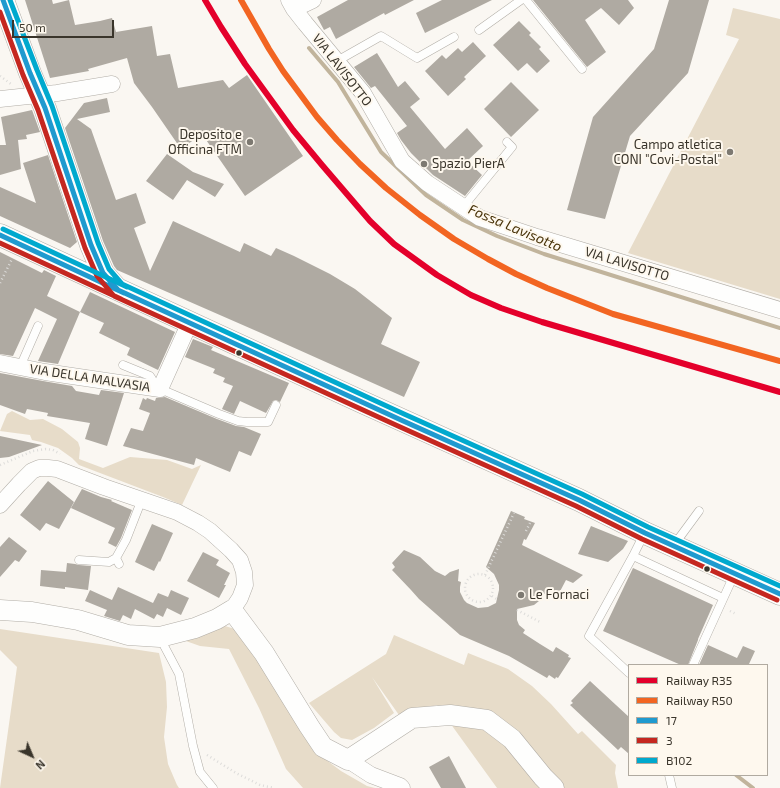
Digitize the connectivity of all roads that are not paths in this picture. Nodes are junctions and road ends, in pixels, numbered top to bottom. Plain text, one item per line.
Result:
1 (3, 0) edge
2 (313, 0) edge
3 (521, 0) edge
4 (526, 0) edge
5 (292, 5) edge
6 (479, 30) dead end
7 (454, 37) dead end
8 (337, 61) junction
9 (582, 69) dead end
10 (113, 87) dead end
11 (39, 95) junction
12 (0, 99) edge
13 (507, 142) dead end
14 (463, 207) junction
15 (0, 235) edge
16 (91, 245) junction
17 (61, 264) junction
18 (118, 290) junction
19 (780, 310) edge
20 (190, 322) junction
21 (38, 326) dead end
22 (0, 363) edge
23 (123, 365) dead end
24 (20, 367) junction
25 (156, 386) junction
26 (276, 405) dead end
27 (142, 499) junction
28 (0, 505) edge
29 (699, 510) dead end
30 (645, 532) junction
31 (673, 546) junction
32 (633, 556) junction
33 (78, 560) dead end
34 (735, 574) junction
35 (780, 594) edge
36 (723, 598) junction
37 (0, 610) edge
38 (232, 610) junction
39 (160, 637) junction
40 (693, 664) edge
41 (628, 672) edge
42 (348, 760) junction
43 (669, 776) edge
44 (213, 788) edge
45 (402, 788) edge
46 (554, 788) edge
47 (672, 788) edge

1 - 11 main road
2 - 5 street
3 - 6 lane
4 - 9 lane
5 - 8 street, VIA LAVISOTTO
7 - 8 lane
8 - 14 street, VIA LAVISOTTO
10 - 11 street
11 - 12 street
11 - 16 main road
13 - 14 lane
14 - 19 street, VIA LAVISOTTO
15 - 17 main road
16 - 17 main road
16 - 18 main road
17 - 18 main road
18 - 20 main road
20 - 25 street, VIA DELLA MALVASIA
20 - 30 main road
21 - 24 lane, VIA DELLA MALVASIA
22 - 24 street, VIA DELLA MALVASIA
23 - 25 lane, VIA DELLA MALVASIA
24 - 25 street, VIA DELLA MALVASIA
25 - 26 lane, VIA DELLA MALVASIA
27 - 28 street
27 - 33 lane
27 - 38 street
29 - 31 lane
30 - 31 main road
30 - 32 lane
31 - 34 main road
32 - 36 lane
32 - 41 lane
34 - 35 main road
34 - 36 lane
36 - 40 lane
37 - 39 street
38 - 39 street
38 - 42 street
39 - 44 lane
42 - 45 street
42 - 46 street
43 - 47 lane

